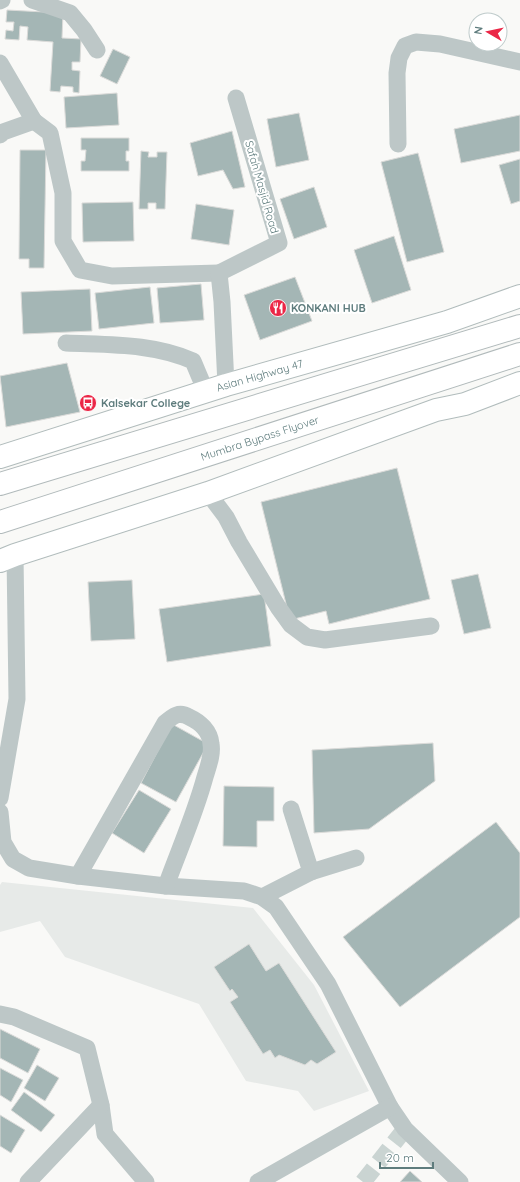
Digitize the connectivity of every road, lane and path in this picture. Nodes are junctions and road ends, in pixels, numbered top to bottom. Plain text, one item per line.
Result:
1 (32, 0) edge
2 (97, 50) dead end
3 (520, 62) edge
4 (0, 63) edge
5 (236, 98) dead end
6 (34, 122) junction
7 (0, 135) edge
8 (398, 144) dead end
9 (219, 273) junction
10 (520, 296) edge
11 (520, 326) edge
12 (66, 343) dead end
13 (520, 354) edge
14 (520, 383) edge
15 (216, 389) junction
16 (0, 457) edge
17 (0, 484) edge
18 (208, 493) junction
19 (0, 522) edge
20 (8, 558) edge
21 (431, 626) dead end
22 (0, 798) edge
23 (291, 809) dead end
24 (0, 812) edge
25 (356, 858) dead end
26 (311, 872) junction
27 (78, 876) junction
28 (166, 886) junction
29 (262, 897) junction
30 (0, 1014) edge
31 (101, 1105) junction
32 (390, 1107) junction
33 (28, 1182) edge
34 (146, 1182) edge
35 (258, 1182) edge
36 (460, 1182) edge

1 - 2 street
3 - 8 street
4 - 6 street
5 - 9 street, Safah Masjid Road
6 - 7 street
6 - 9 street
9 - 15 street
10 - 15 main road, Asian Highway 47
11 - 17 main road
12 - 15 street
13 - 19 main road, Mumbra Bypass Flyover
14 - 18 main road
15 - 16 main road, Asian Highway 47
18 - 20 main road
18 - 21 street
20 - 22 street
23 - 26 street
24 - 27 street
25 - 26 street
26 - 29 street
27 - 28 street
27 - 28 street
28 - 29 street
29 - 32 street
30 - 31 street
31 - 33 street
31 - 34 street
32 - 35 street
32 - 36 street

